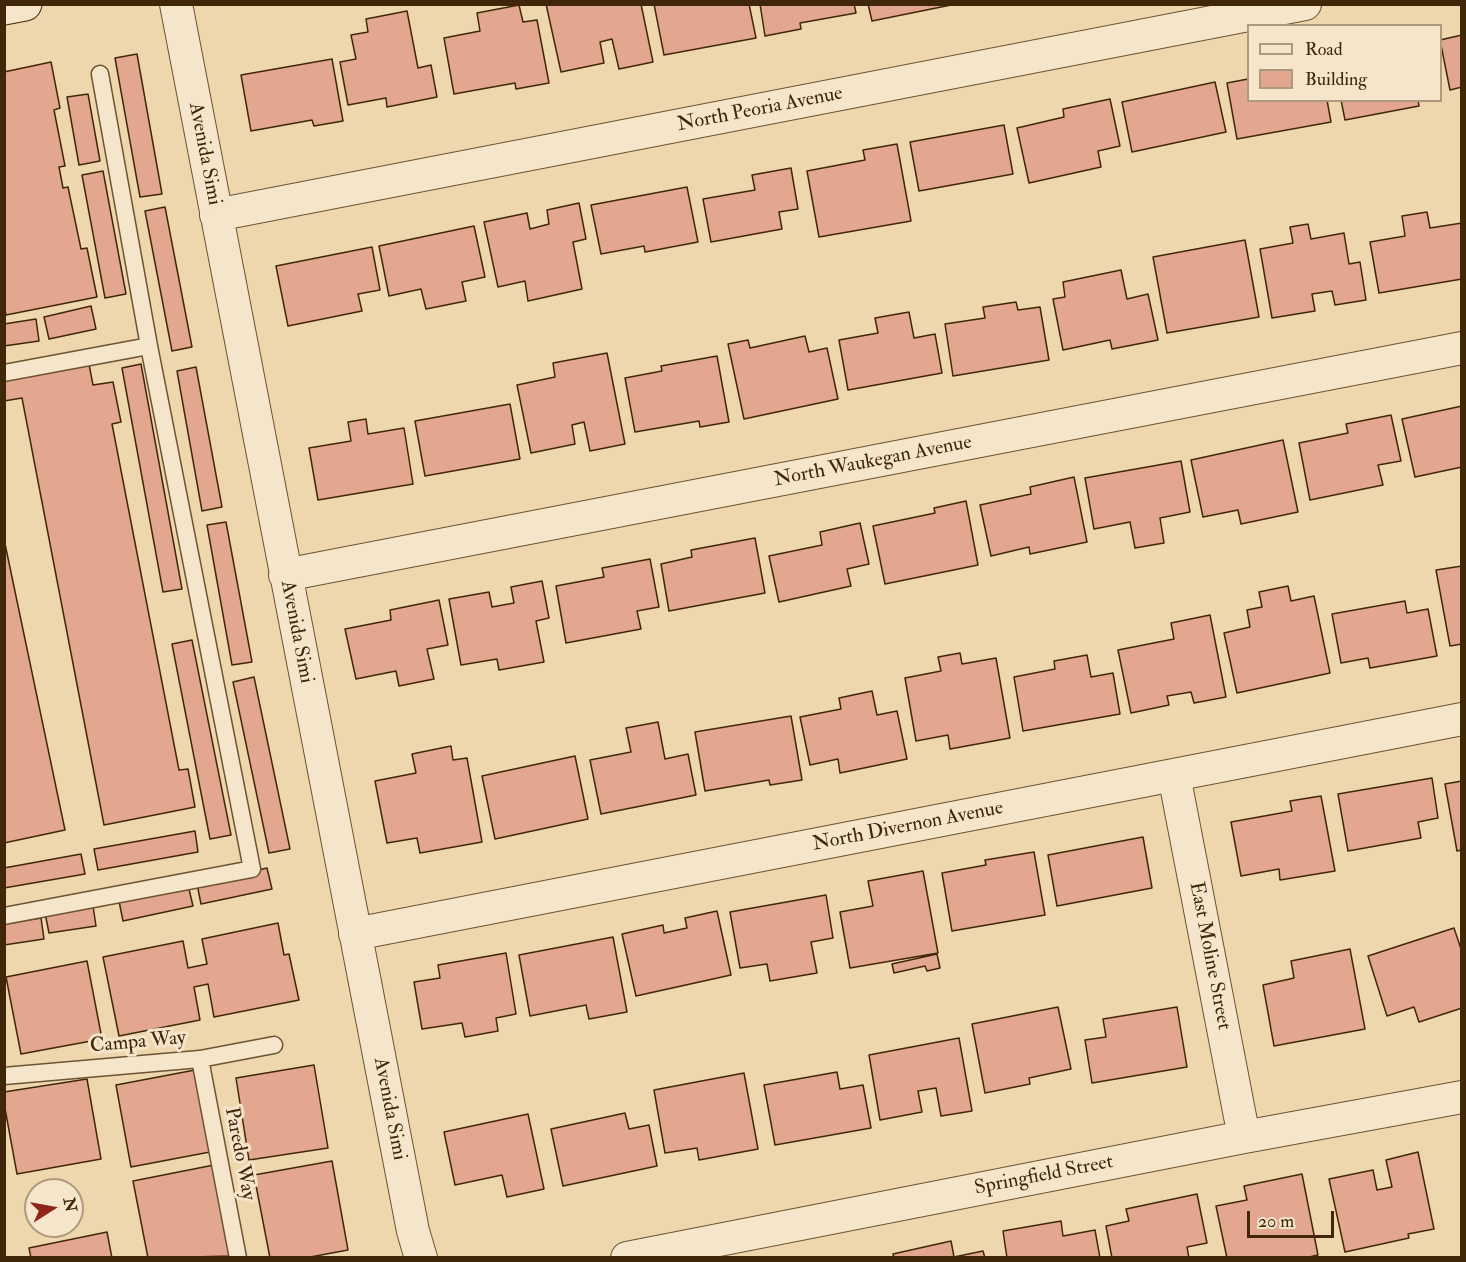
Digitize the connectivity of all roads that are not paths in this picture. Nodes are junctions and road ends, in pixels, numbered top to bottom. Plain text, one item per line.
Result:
1 (26, 4) edge
2 (176, 4) edge
3 (1305, 4) edge
4 (4, 8) edge
5 (100, 74) dead end
6 (216, 215) junction
7 (149, 346) junction
8 (1461, 348) edge
9 (4, 373) edge
10 (285, 575) junction
11 (1461, 720) edge
12 (1174, 775) junction
13 (4, 916) edge
14 (355, 934) junction
15 (274, 1045) dead end
16 (200, 1059) junction
17 (4, 1076) edge
18 (1461, 1097) edge
19 (1244, 1137) junction
20 (238, 1257) edge
21 (422, 1257) edge
22 (627, 1257) edge

1 - 4 main road
2 - 6 street, Avenida Simi
3 - 6 street, North Peoria Avenue
5 - 7 lane
6 - 10 street, Avenida Simi
7 - 9 lane
7 - 13 lane
8 - 10 street, North Waukegan Avenue
10 - 14 street, Avenida Simi
11 - 12 street, North Divernon Avenue
12 - 14 street, North Divernon Avenue
12 - 19 street, East Moline Street
14 - 21 street, Avenida Simi
15 - 16 lane, Campa Way
16 - 17 lane, Campa Way
16 - 20 lane, Paredo Way
18 - 19 street, Springfield Street
19 - 22 street, Springfield Street

